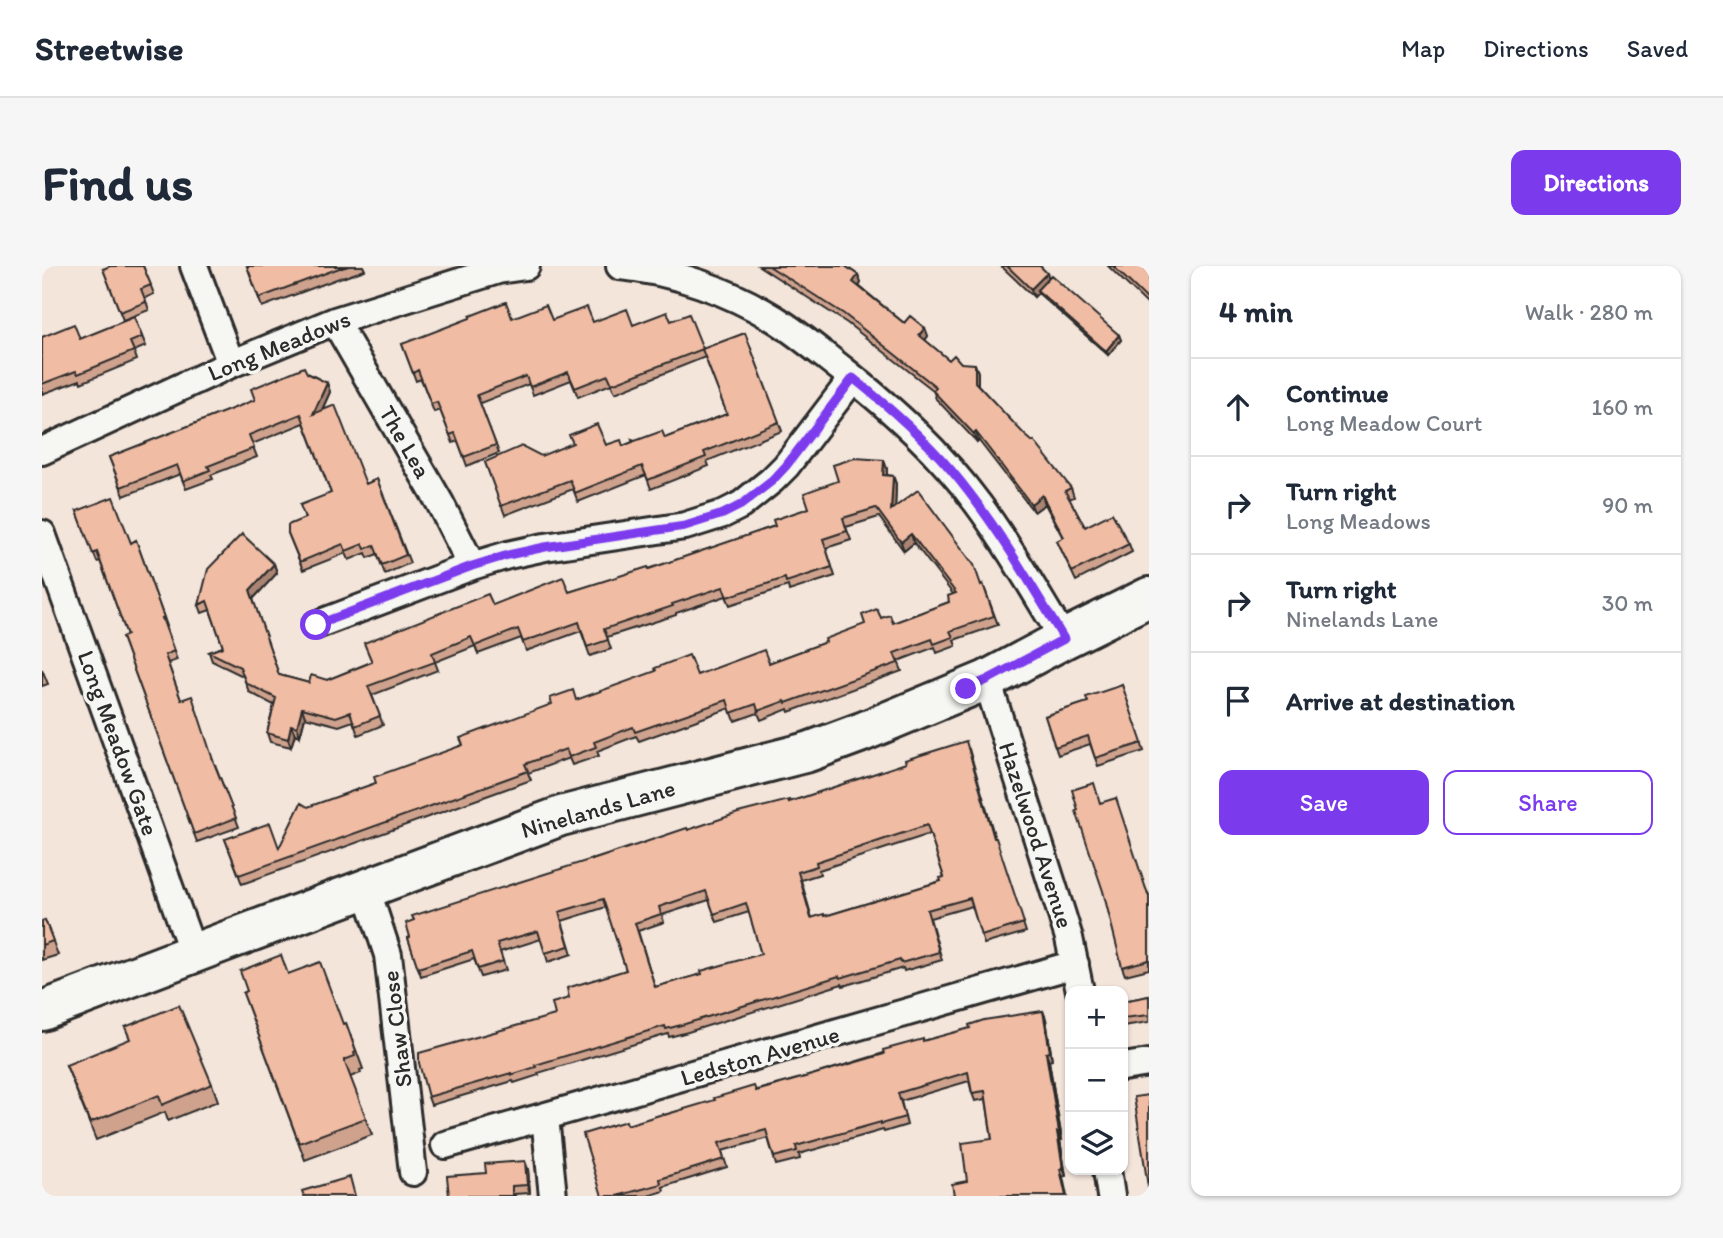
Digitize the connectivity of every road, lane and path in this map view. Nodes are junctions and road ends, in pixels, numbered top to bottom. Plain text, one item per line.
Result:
1 (194, 266) edge
2 (526, 266) edge
3 (620, 266) edge
4 (445, 276) edge
5 (335, 321) junction
6 (230, 364) junction
7 (853, 378) junction
8 (42, 451) edge
9 (42, 534) edge
10 (472, 566) junction
11 (1149, 597) edge
12 (316, 625) dead end
13 (1064, 639) junction
14 (987, 680) junction
15 (366, 888) junction
16 (193, 953) junction
17 (1075, 964) junction
18 (1079, 986) edge
19 (42, 1011) edge
20 (1149, 1063) edge
21 (1128, 1066) edge
22 (545, 1117) junction
23 (445, 1145) dead end
24 (413, 1172) dead end
25 (1108, 1175) edge
26 (553, 1196) edge
27 (1111, 1196) edge

1 - 6 street
2 - 4 street, Long Meadows
3 - 7 street
4 - 5 street, Long Meadows
5 - 6 street, Long Meadows
5 - 10 street, The Lea
6 - 8 street, Long Meadows
7 - 10 street
7 - 13 street
9 - 16 street, Long Meadow Gate
10 - 12 street
11 - 13 street, Ninelands Lane
13 - 14 street, Ninelands Lane
14 - 15 street, Ninelands Lane
14 - 17 street, Hazelwood Avenue
15 - 16 street, Ninelands Lane
15 - 24 street, Shaw Close
16 - 19 street, Ninelands Lane
17 - 18 street, Hazelwood Avenue
17 - 22 street, Ledston Avenue
20 - 21 street
22 - 23 street, Ledston Avenue
22 - 26 street
25 - 27 street

